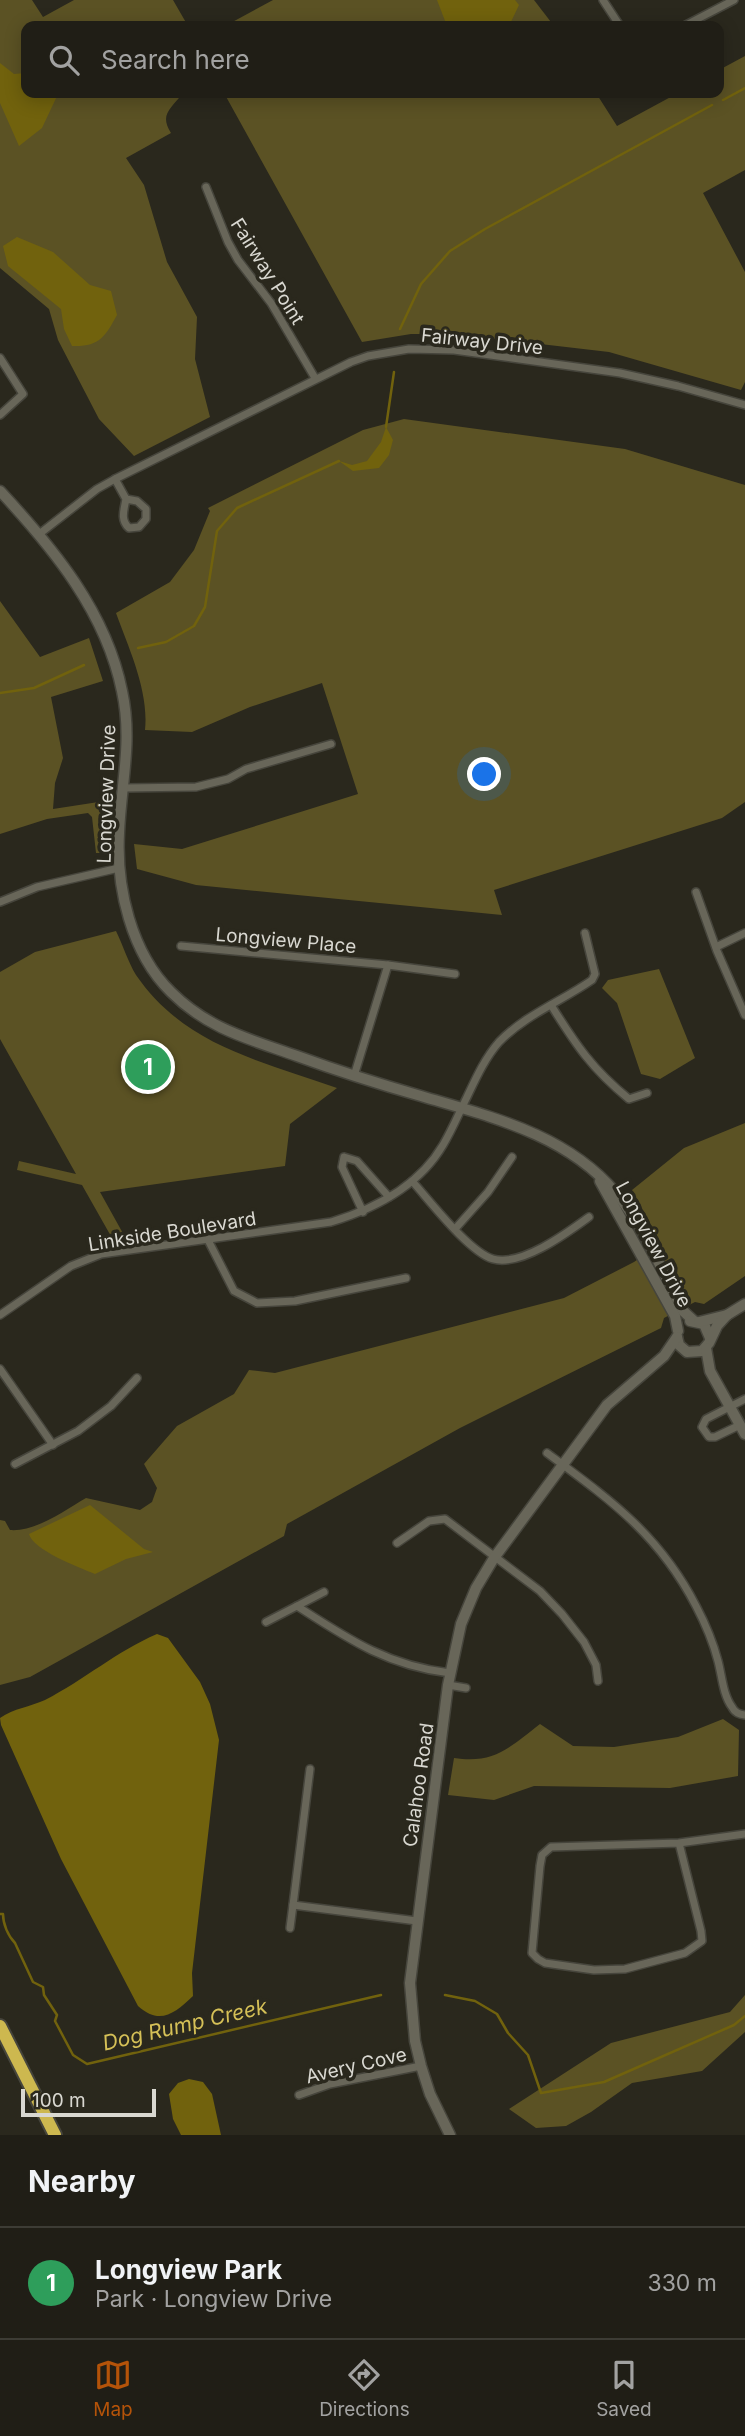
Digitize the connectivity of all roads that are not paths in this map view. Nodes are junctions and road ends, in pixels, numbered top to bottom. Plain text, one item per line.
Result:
1 (603, 0) edge
2 (734, 0) edge
3 (617, 21) edge
4 (694, 21) edge
5 (206, 187) dead end
6 (0, 358) edge
7 (314, 378) junction
8 (745, 405) edge
9 (0, 415) edge
10 (115, 479) junction
11 (0, 491) edge
12 (126, 499) dead end
13 (38, 536) junction
14 (331, 744) dead end
15 (124, 788) junction
16 (120, 868) junction
17 (696, 892) dead end
18 (0, 902) edge
19 (585, 933) dead end
20 (745, 933) edge
21 (181, 946) dead end
22 (716, 947) junction
23 (388, 965) junction
24 (454, 974) dead end
25 (551, 1005) junction
26 (745, 1015) edge
27 (354, 1076) junction
28 (648, 1093) dead end
29 (461, 1108) junction
30 (512, 1157) dead end
31 (596, 1174) junction
32 (412, 1181) junction
33 (389, 1197) junction
34 (363, 1212) junction
35 (589, 1217) dead end
36 (455, 1229) junction
37 (208, 1240) junction
38 (406, 1278) dead end
39 (745, 1304) edge
40 (0, 1315) edge
41 (727, 1315) junction
42 (697, 1321) junction
43 (678, 1334) junction
44 (708, 1343) junction
45 (690, 1353) junction
46 (664, 1356) junction
47 (0, 1369) edge
48 (710, 1371) junction
49 (137, 1378) dead end
50 (745, 1399) edge
51 (730, 1407) junction
52 (743, 1430) edge
53 (53, 1445) junction
54 (547, 1453) dead end
55 (15, 1464) dead end
56 (563, 1465) junction
57 (397, 1543) dead end
58 (494, 1558) junction
59 (324, 1592) dead end
60 (297, 1606) junction
61 (266, 1622) dead end
62 (450, 1673) junction
63 (598, 1681) dead end
64 (448, 1685) junction
65 (466, 1688) dead end
66 (745, 1715) edge
67 (310, 1769) dead end
68 (745, 1833) edge
69 (679, 1843) junction
70 (293, 1905) junction
71 (417, 1921) junction
72 (290, 1928) dead end
73 (0, 2026) edge
74 (421, 2066) junction
75 (299, 2095) dead end
76 (55, 2135) edge
77 (450, 2135) edge

1 - 3 street
2 - 4 street
5 - 7 street, Fairway Point
6 - 9 street
7 - 8 street, Fairway Drive
7 - 10 street, Fairway Drive
10 - 12 street
10 - 13 street, Fairway Drive
11 - 13 street, Longview Drive
13 - 15 street, Longview Drive
14 - 15 street
15 - 16 street, Longview Drive
16 - 18 street
16 - 27 street, Longview Drive
17 - 22 street
19 - 25 street, Linkside Boulevard
20 - 22 street
21 - 23 street, Longview Place
22 - 26 street
23 - 24 street, Longview Place
23 - 27 street
25 - 28 street
25 - 29 street, Linkside Boulevard
27 - 29 street, Longview Drive
29 - 31 street, Longview Drive
29 - 32 street, Linkside Boulevard
30 - 36 street
31 - 42 street, Longview Drive
31 - 43 street, Longview Drive
32 - 33 street, Linkside Boulevard
32 - 36 street
33 - 34 street, Linkside Boulevard
33 - 34 street
34 - 37 street, Linkside Boulevard
35 - 36 street
37 - 38 street
37 - 40 street, Linkside Boulevard
39 - 41 street
41 - 42 street
41 - 44 street
42 - 43 street
42 - 44 street
43 - 45 street
43 - 46 street, Calahoo Road
44 - 45 street
44 - 48 street
45 - 46 street
45 - 48 street
46 - 56 street, Calahoo Road
47 - 53 street
48 - 51 street
49 - 53 street
50 - 51 street
51 - 52 street
51 - 52 street
53 - 55 street
54 - 56 street
56 - 58 street, Calahoo Road
56 - 66 street
57 - 58 street
58 - 62 street, Calahoo Road
58 - 63 street
59 - 60 street
60 - 61 street
60 - 62 street
62 - 64 street, Calahoo Road
64 - 65 street
64 - 71 street, Calahoo Road
67 - 70 street
68 - 69 street
69 - 69 street
70 - 71 street
70 - 72 street
71 - 74 street, Calahoo Road
73 - 76 highway
74 - 75 street, Avery Cove
74 - 77 street, Calahoo Road

